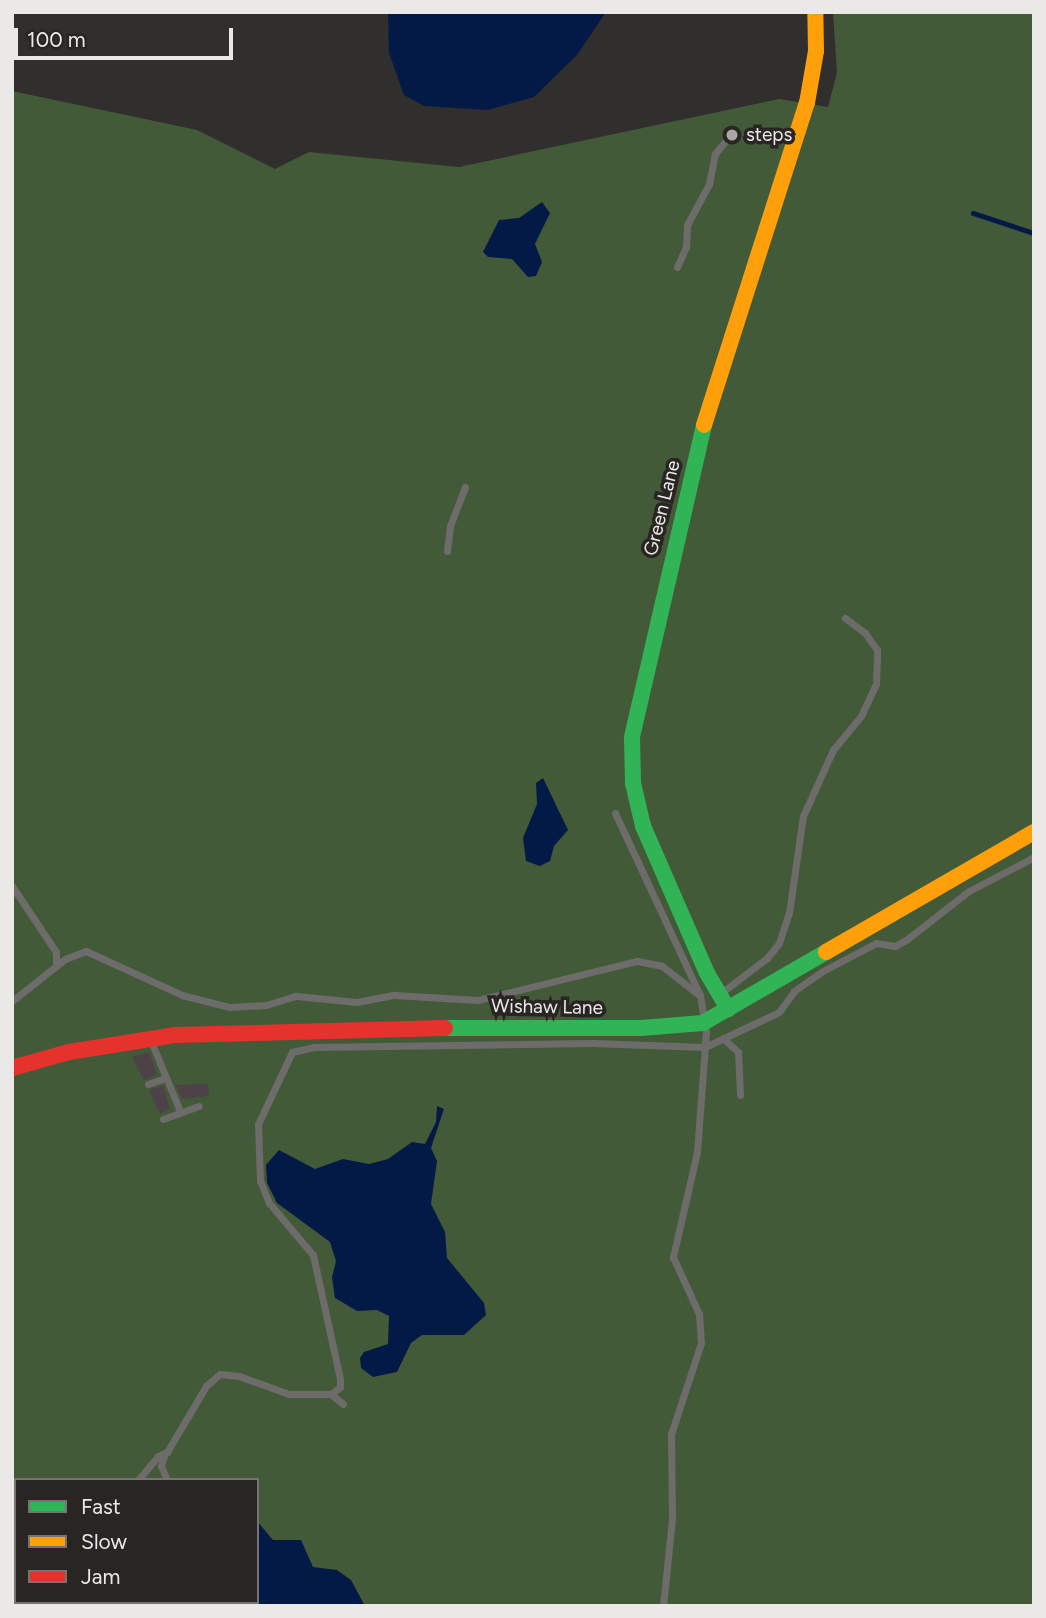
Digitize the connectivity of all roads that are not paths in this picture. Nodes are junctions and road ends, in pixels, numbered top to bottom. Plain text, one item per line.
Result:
1 (815, 12) edge
2 (726, 140) dead end
3 (677, 267) dead end
4 (465, 487) dead end
5 (447, 551) dead end
6 (845, 618) dead end
7 (615, 813) dead end
8 (1034, 832) edge
9 (1034, 857) edge
10 (12, 886) edge
11 (56, 966) junction
12 (700, 995) junction
13 (12, 1001) edge
14 (724, 1001) junction
15 (703, 1023) junction
16 (723, 1038) junction
17 (150, 1039) junction
18 (705, 1047) junction
19 (12, 1068) edge
20 (164, 1078) junction
21 (148, 1084) dead end
22 (740, 1095) dead end
23 (199, 1106) dead end
24 (180, 1111) junction
25 (163, 1119) dead end
26 (340, 1387) junction
27 (331, 1394) junction
28 (156, 1466) junction
29 (141, 1478) edge
30 (165, 1478) edge
31 (663, 1606) edge

1 - 14 street, Green Lane
2 - 3 lane
4 - 5 lane
6 - 14 lane
7 - 12 lane
8 - 14 street, Wishaw Lane
9 - 16 lane
10 - 11 lane
11 - 12 lane
11 - 13 lane
12 - 15 lane
14 - 15 street, Wishaw Lane
15 - 17 street, Wishaw Lane
15 - 18 lane
16 - 18 lane
16 - 22 lane
17 - 19 street, Wishaw Lane
17 - 20 lane
18 - 26 lane
18 - 31 lane
20 - 21 lane
20 - 24 lane
23 - 24 lane
24 - 25 lane
26 - 27 lane
26 - 27 lane
27 - 28 lane
28 - 29 lane
28 - 30 lane

